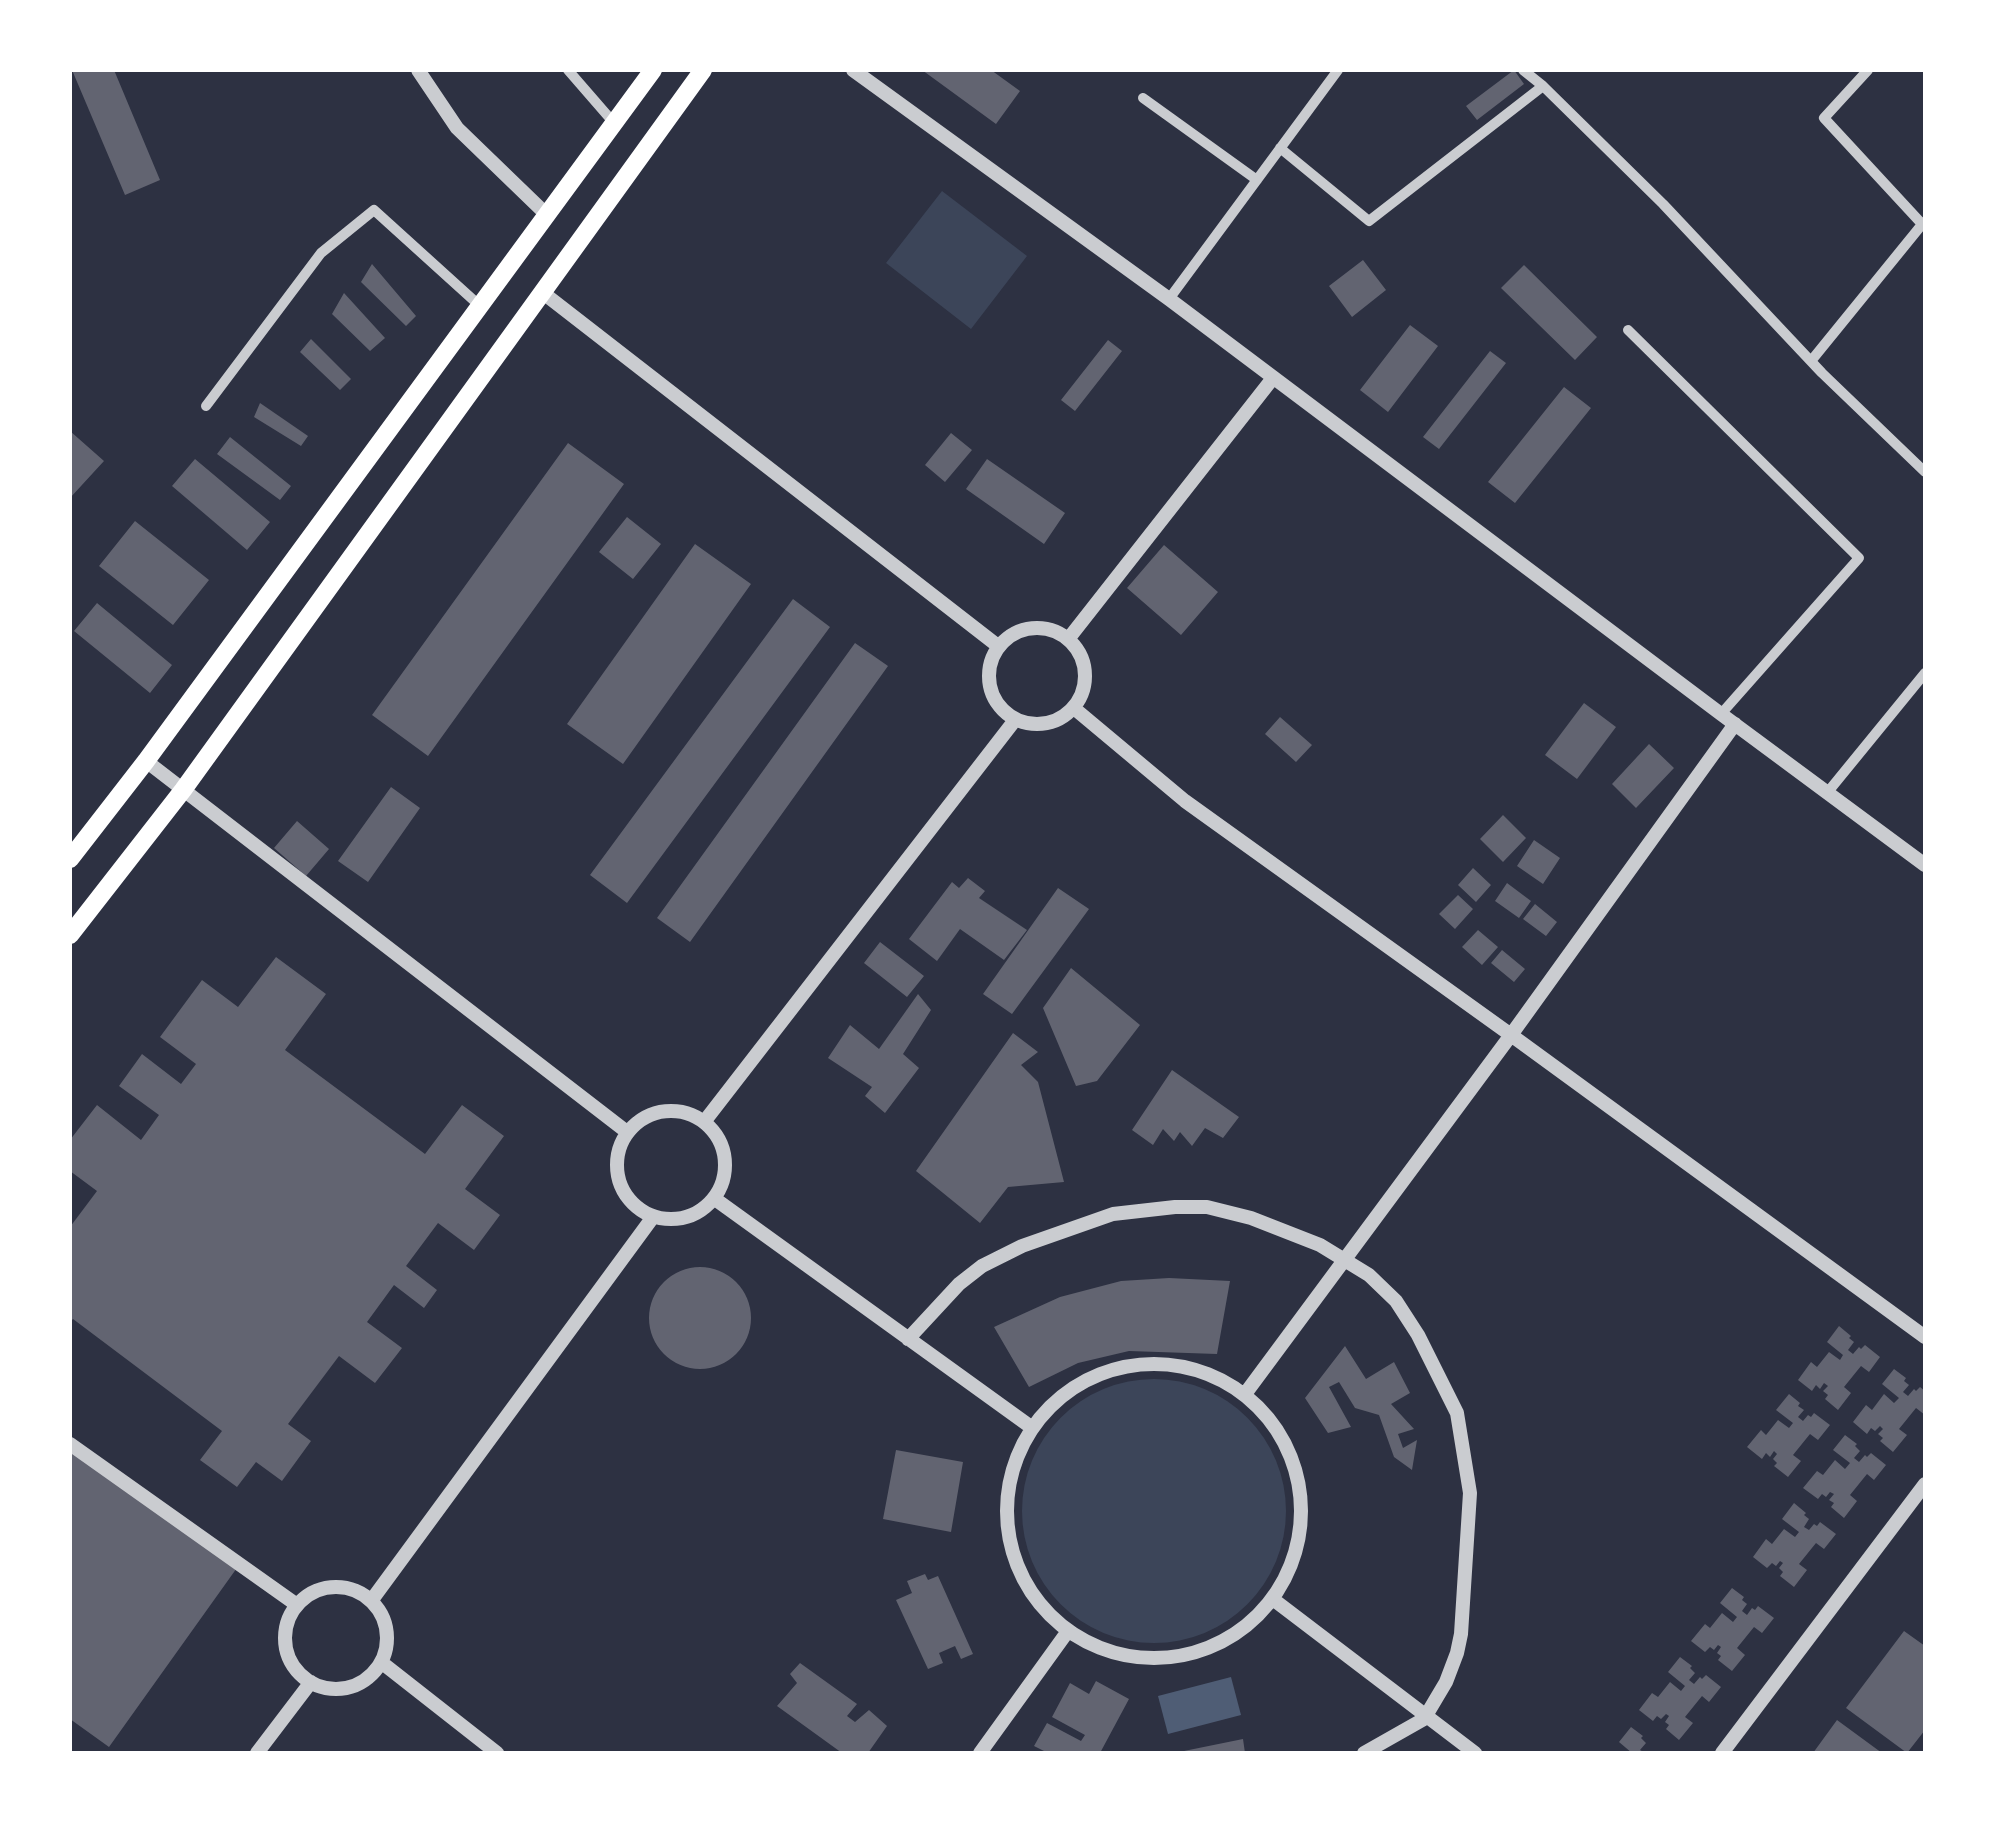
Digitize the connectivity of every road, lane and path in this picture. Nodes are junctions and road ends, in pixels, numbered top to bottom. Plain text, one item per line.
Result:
1 (418, 70) edge
2 (568, 70) edge
3 (653, 70) edge
4 (703, 70) edge
5 (852, 70) edge
6 (1338, 70) edge
7 (1522, 70) edge
8 (1868, 70) edge
9 (1543, 86) junction
10 (1142, 98) dead end
11 (614, 123) junction
12 (1280, 148) junction
13 (1257, 180) junction
14 (546, 215) junction
15 (1924, 222) edge
16 (542, 292) junction
17 (1169, 299) junction
18 (480, 306) junction
19 (1628, 330) dead end
20 (1811, 361) junction
21 (1273, 378) junction
22 (206, 406) dead end
23 (1923, 465) edge
24 (1069, 638) junction
25 (998, 646) junction
26 (1925, 673) edge
27 (1075, 708) junction
28 (1720, 714) junction
29 (1015, 720) junction
30 (1734, 724) junction
31 (146, 761) junction
32 (183, 790) junction
33 (1827, 793) junction
34 (70, 860) edge
35 (1925, 865) edge
36 (70, 935) edge
37 (1511, 1035) junction
38 (704, 1122) junction
39 (627, 1132) junction
40 (714, 1199) junction
41 (653, 1217) junction
42 (1344, 1262) junction
43 (1925, 1338) edge
44 (908, 1339) junction
45 (1245, 1394) junction
46 (1031, 1428) junction
47 (70, 1444) edge
48 (1925, 1484) edge
49 (1274, 1600) junction
50 (371, 1601) junction
51 (297, 1605) junction
52 (1068, 1631) junction
53 (381, 1662) junction
54 (312, 1682) junction
55 (1426, 1716) junction
56 (257, 1753) edge
57 (498, 1753) edge
58 (980, 1753) edge
59 (1364, 1753) edge
60 (1475, 1753) edge
61 (1722, 1753) edge

1 - 14 street
2 - 11 street
3 - 11 highway
4 - 16 highway
5 - 17 street
6 - 12 street
7 - 9 street
8 - 15 street
9 - 12 street
9 - 20 street
10 - 13 street
11 - 14 highway
12 - 13 street
13 - 17 street
14 - 18 highway
15 - 20 street
16 - 25 street
16 - 32 highway
17 - 21 street
18 - 22 street
18 - 31 highway
19 - 28 street
20 - 23 street
21 - 24 street
21 - 28 street
24 - 25 street
24 - 27 street
25 - 29 street
26 - 33 street
27 - 29 street
27 - 37 street
28 - 30 street
29 - 38 street
30 - 33 street
30 - 37 street
31 - 32 street
31 - 34 highway
32 - 36 highway
32 - 39 street
33 - 35 street
37 - 42 street
37 - 43 street
38 - 39 street
38 - 40 street
39 - 41 street
40 - 41 street
40 - 44 street
41 - 50 street
42 - 44 street
42 - 45 street
42 - 55 street
44 - 46 street
45 - 46 street
45 - 49 street
46 - 52 street
47 - 51 street
48 - 61 street
49 - 52 street
49 - 55 street
50 - 51 street
50 - 53 street
51 - 54 street
52 - 58 street
53 - 54 street
53 - 57 street
54 - 56 street
55 - 59 street
55 - 60 street

